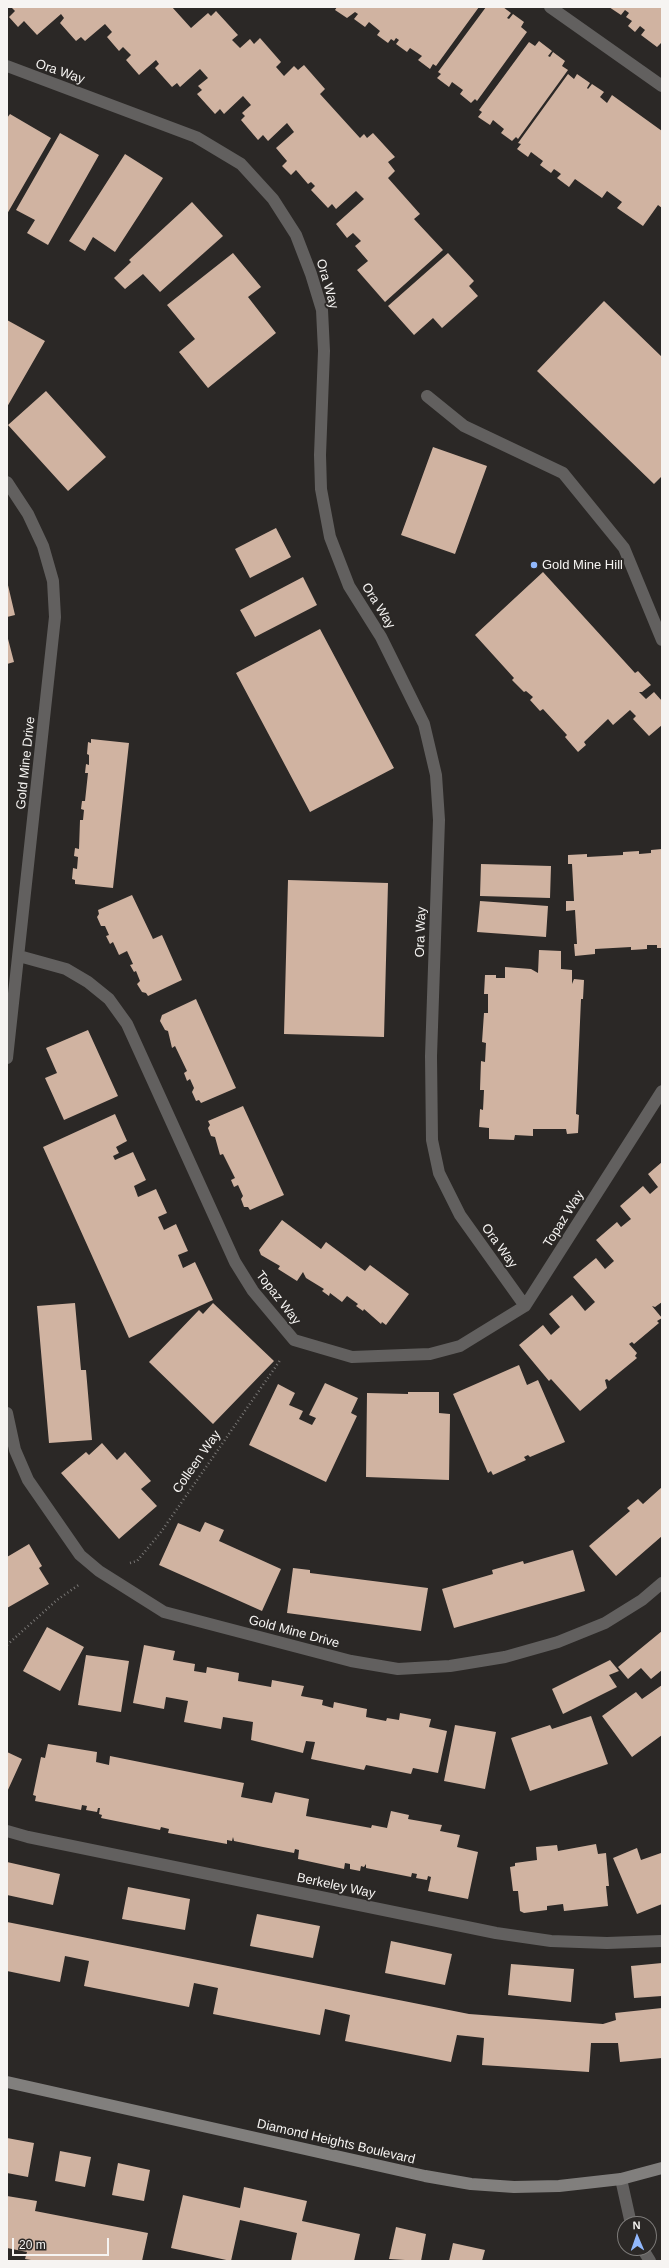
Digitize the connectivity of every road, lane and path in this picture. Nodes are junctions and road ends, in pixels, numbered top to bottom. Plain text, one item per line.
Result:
1 (550, 7) edge
2 (7, 66) edge
3 (662, 86) edge
4 (427, 396) dead end
5 (7, 482) edge
6 (662, 640) edge
7 (19, 956) junction
8 (7, 1058) edge
9 (662, 1091) edge
10 (525, 1306) junction
11 (294, 1340) junction
12 (7, 1413) edge
13 (99, 1571) junction
14 (662, 1583) edge
15 (7, 1645) edge
16 (7, 1831) edge
17 (662, 1941) edge
18 (7, 2082) edge
19 (662, 2168) edge
20 (620, 2179) junction
21 (629, 2216) edge

1 - 3 street
2 - 10 street, Ora Way
4 - 6 street
5 - 7 street, Gold Mine Drive
7 - 8 street, Gold Mine Drive
7 - 11 street, Topaz Way
9 - 10 street, Topaz Way
10 - 11 street, Topaz Way
11 - 13 path, Colleen Way
12 - 13 street, Gold Mine Drive
13 - 14 street, Gold Mine Drive
13 - 15 path, Colleen Way
16 - 17 street, Berkeley Way
18 - 20 main road, Diamond Heights Boulevard
19 - 20 main road, Diamond Heights Boulevard
20 - 21 street

